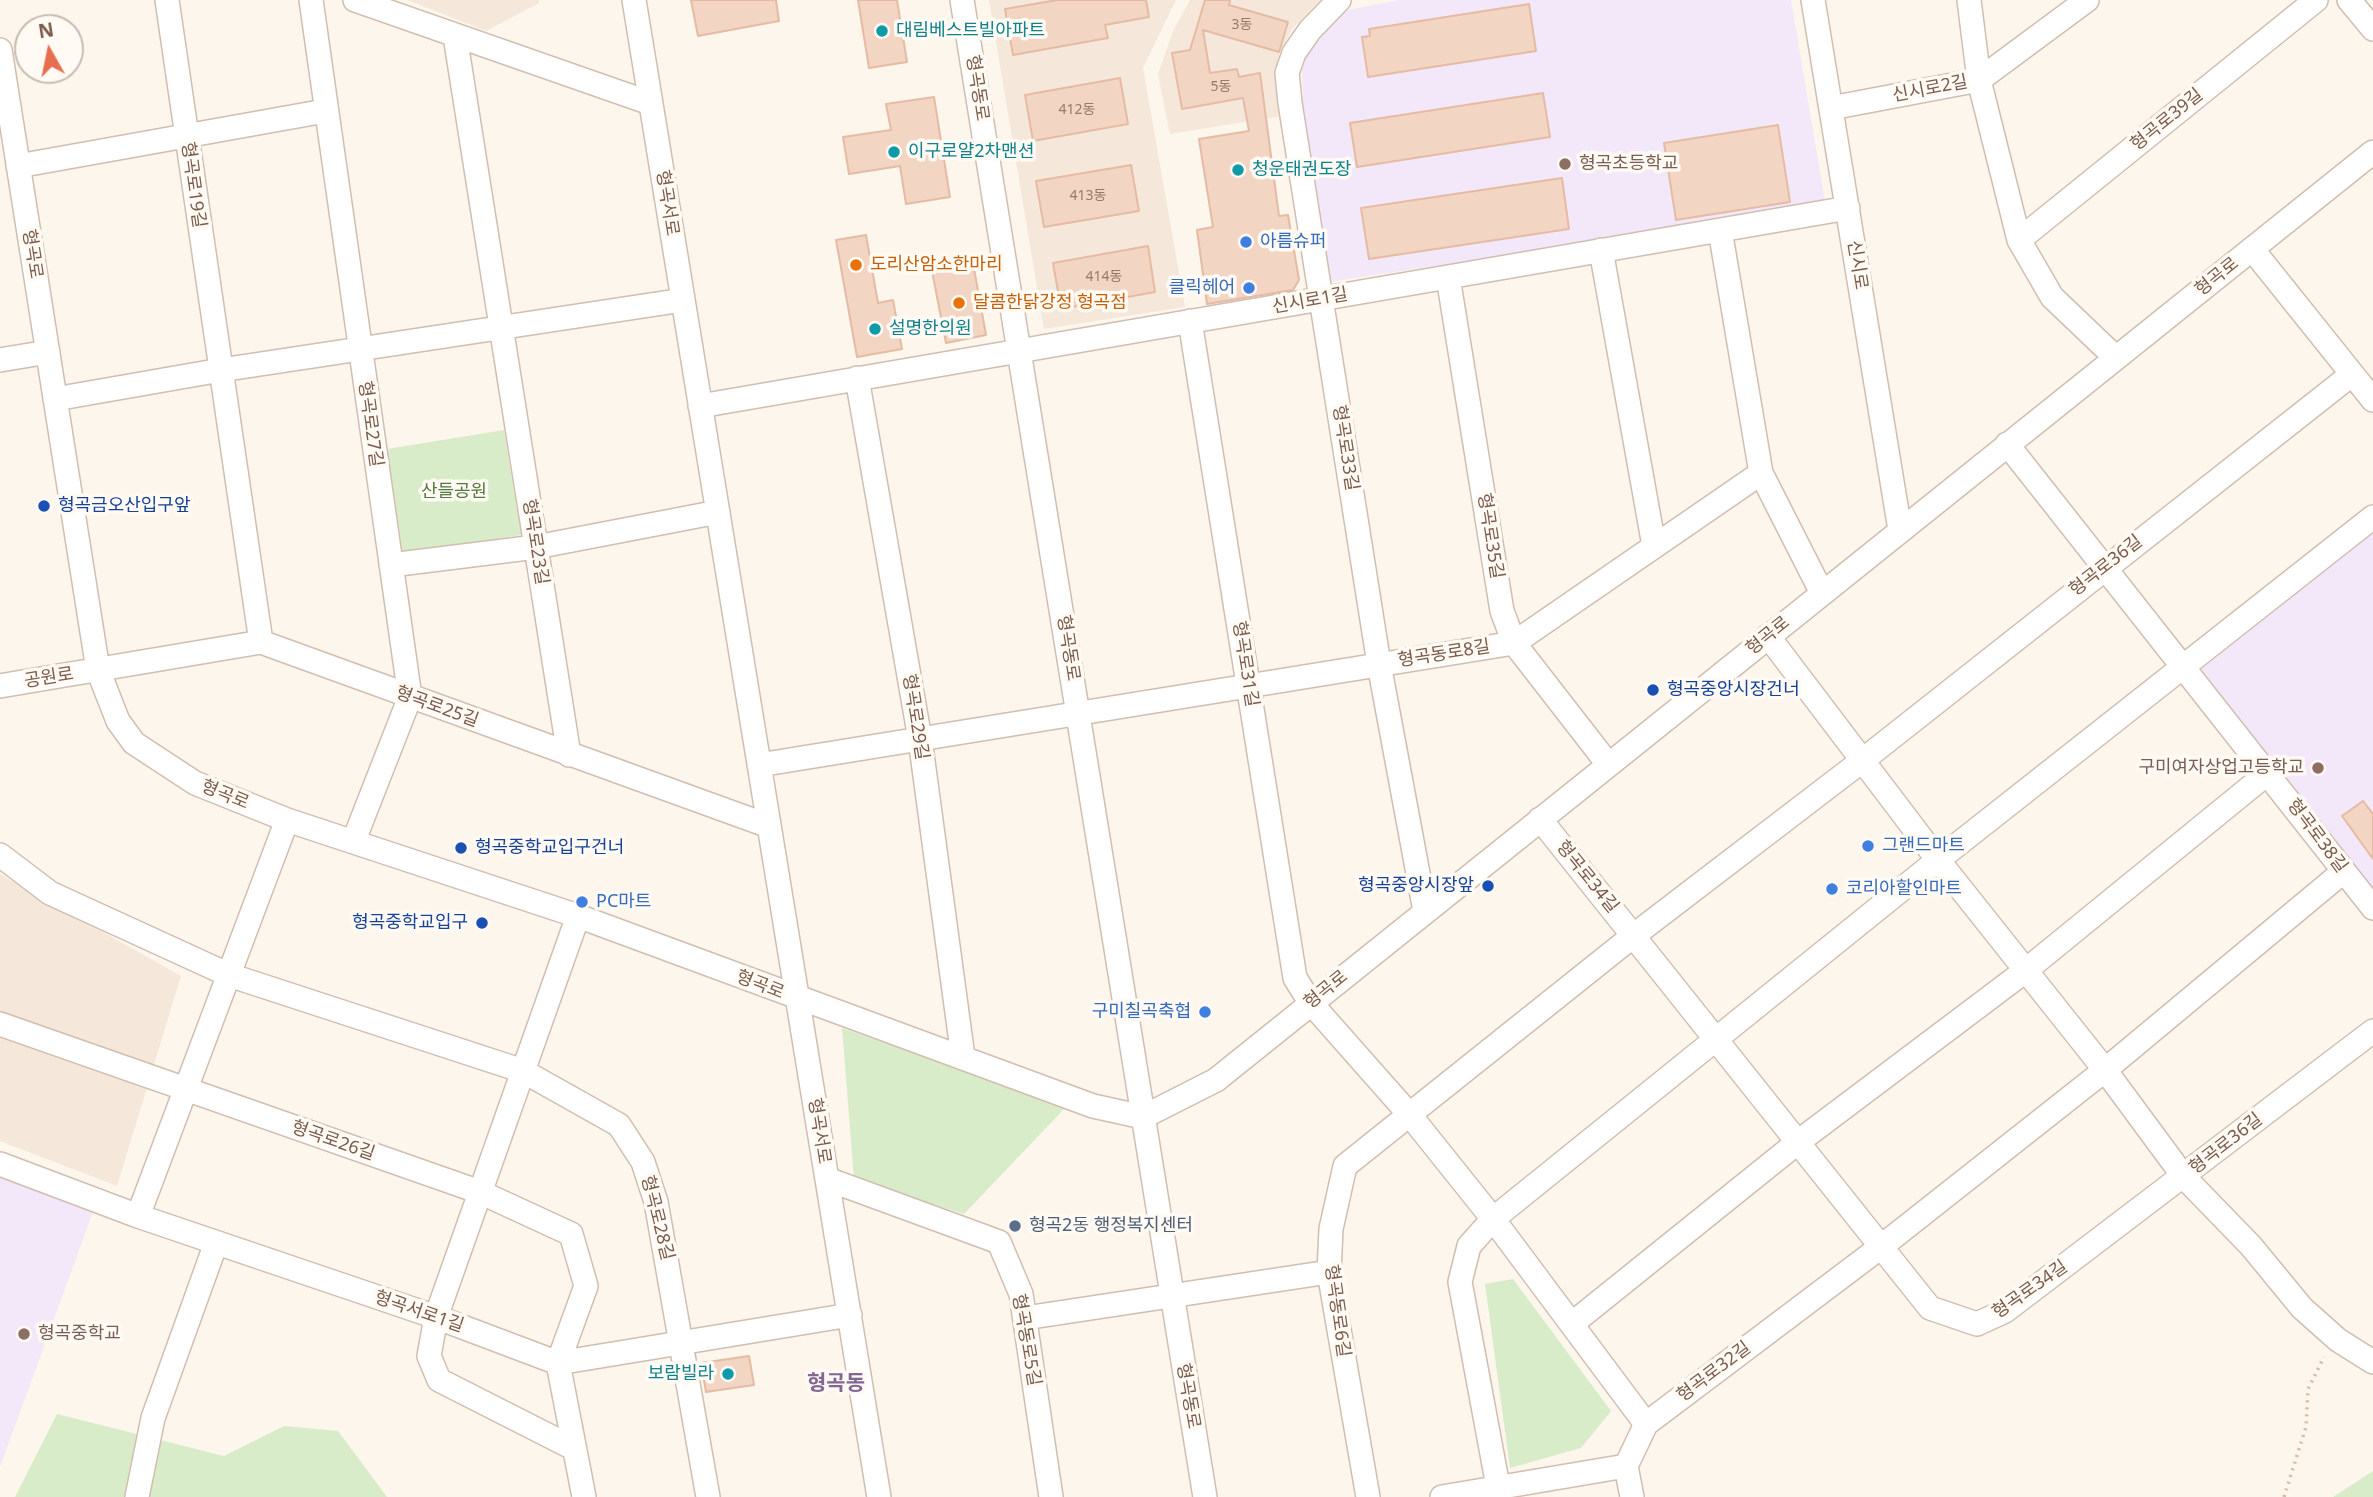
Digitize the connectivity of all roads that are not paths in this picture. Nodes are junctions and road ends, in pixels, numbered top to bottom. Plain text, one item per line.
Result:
1 (167, 0) edge
2 (311, 0) edge
3 (355, 0) edge
4 (634, 0) edge
5 (962, 0) edge
6 (1339, 0) edge
7 (1813, 0) edge
8 (1969, 0) edge
9 (2087, 0) edge
10 (2316, 0) edge
11 (2349, 0) edge
12 (2373, 29) edge
13 (454, 36) junction
14 (0, 50) edge
15 (1979, 80) junction
16 (3, 87) edge
17 (650, 103) junction
18 (1831, 108) junction
19 (326, 111) junction
20 (186, 136) junction
21 (2369, 163) edge
22 (18, 166) junction
23 (1847, 208) junction
24 (1720, 230) junction
25 (2019, 240) junction
26 (2252, 249) junction
27 (1601, 250) junction
28 (1448, 277) junction
29 (1322, 299) junction
30 (683, 300) junction
31 (1190, 321) junction
32 (501, 328) junction
33 (359, 348) junction
34 (1019, 351) junction
35 (48, 352) junction
36 (2116, 358) junction
37 (0, 360) edge
38 (220, 370) junction
39 (2351, 375) junction
40 (857, 378) junction
41 (55, 398) junction
42 (2373, 400) edge
43 (700, 406) junction
44 (2007, 444) junction
45 (1761, 473) junction
46 (718, 512) junction
47 (2373, 517) edge
48 (1900, 530) junction
49 (1654, 546) junction
50 (536, 547) junction
51 (391, 565) junction
52 (2103, 569) junction
53 (1822, 593) junction
54 (1768, 636) junction
55 (261, 642) junction
56 (1514, 643) junction
57 (1379, 664) junction
58 (2182, 666) junction
59 (98, 670) junction
60 (1249, 685) junction
61 (0, 686) edge
62 (410, 697) junction
63 (1078, 713) junction
64 (920, 739) junction
65 (569, 755) junction
66 (1863, 760) junction
67 (1608, 764) junction
68 (759, 765) junction
69 (2269, 772) junction
70 (1540, 819) junction
71 (287, 820) junction
72 (769, 826) junction
73 (354, 840) junction
74 (0, 855) edge
75 (1938, 860) junction
76 (2344, 871) junction
77 (2373, 908) edge
78 (1425, 911) junction
79 (578, 916) junction
80 (1633, 936) junction
81 (2025, 971) junction
82 (229, 975) junction
83 (798, 999) junction
84 (1310, 1002) junction
85 (0, 1024) edge
86 (2373, 1031) edge
87 (1717, 1041) junction
88 (963, 1057) junction
89 (2105, 1070) junction
90 (523, 1071) junction
91 (185, 1090) junction
92 (1409, 1114) junction
93 (1143, 1117) junction
94 (1798, 1142) junction
95 (0, 1164) edge
96 (2184, 1177) junction
97 (827, 1178) junction
98 (480, 1192) junction
99 (138, 1216) junction
100 (1493, 1219) junction
101 (216, 1243) junction
102 (1882, 1246) junction
103 (1329, 1272) junction
104 (1171, 1296) junction
105 (850, 1315) junction
106 (436, 1317) junction
107 (1025, 1318) junction
108 (1573, 1323) junction
109 (683, 1342) junction
110 (2373, 1362) edge
111 (558, 1363) junction
112 (1646, 1424) junction
113 (573, 1448) junction
114 (1626, 1466) junction
115 (1499, 1492) edge
116 (137, 1497) edge
117 (584, 1497) edge
118 (708, 1497) edge
119 (879, 1497) edge
120 (1051, 1497) edge
121 (1205, 1497) edge
122 (1368, 1497) edge
123 (1442, 1497) edge
124 (1632, 1497) edge

1 - 20 street, 형곡로19길
2 - 19 street, 형곡로27길
3 - 13 street
4 - 17 street, 형곡서로
5 - 34 street, 형곡동로
6 - 29 street, 형곡로33길
7 - 18 street, 신시로
8 - 15 street
9 - 15 street, 신시로2길
10 - 25 street, 형곡로39길
11 - 12 street
13 - 17 street
13 - 32 street
14 - 16 street, 형곡로
15 - 18 street, 신시로2길
15 - 25 street
16 - 22 street, 형곡로
17 - 30 street, 형곡서로
18 - 23 street, 신시로
19 - 20 street
19 - 33 street, 형곡로27길
20 - 22 street
20 - 38 street, 형곡로19길
21 - 26 street, 형곡로
22 - 35 street, 형곡로
23 - 24 street, 신시로1길
23 - 48 street, 신시로
24 - 27 street, 신시로1길
24 - 45 street
25 - 36 street
26 - 36 street, 형곡로
26 - 39 street, 형곡로
27 - 28 street, 신시로1길
27 - 49 street
28 - 29 street, 신시로1길
28 - 56 street, 형곡로35길
29 - 31 street, 신시로1길
29 - 57 street, 형곡로33길
30 - 32 street
30 - 43 street, 형곡서로
31 - 34 street, 신시로1길
31 - 60 street, 형곡로31길
32 - 33 street
32 - 50 street, 형곡로23길
33 - 38 street
33 - 51 street, 형곡로27길
34 - 40 street
34 - 63 street, 형곡동로
35 - 37 street
35 - 41 street, 형곡로
36 - 44 street, 형곡로
38 - 41 street
38 - 55 street
39 - 42 street, 형곡로
39 - 52 street, 형곡로36길
40 - 43 street
40 - 64 street, 형곡로29길
41 - 59 street, 형곡로
43 - 46 street, 형곡서로
44 - 48 street, 형곡로
44 - 52 street, 형곡로38길
45 - 49 street, 형곡동로8길
45 - 53 street
46 - 50 street
46 - 68 street, 형곡서로
47 - 58 street
48 - 53 street, 형곡로
49 - 56 street, 형곡동로8길
50 - 51 street
50 - 65 street, 형곡로23길
51 - 62 street, 형곡로27길
52 - 58 street, 형곡로38길
52 - 66 street, 형곡로36길
53 - 54 street, 형곡로
54 - 66 street, 형곡로36길
54 - 67 street, 형곡로
55 - 59 street
55 - 62 street, 형곡로25길
56 - 57 street, 형곡동로8길
56 - 67 street, 형곡로35길
57 - 60 street, 형곡동로8길
57 - 78 street, 형곡로33길
58 - 69 street, 형곡로38길
58 - 75 street
59 - 61 street, 공원로
59 - 71 street, 형곡로
60 - 63 street, 형곡동로8길
60 - 84 street, 형곡로31길
62 - 65 street, 형곡로25길
62 - 73 street, 형곡로27길
63 - 64 street
63 - 93 street, 형곡동로
64 - 68 street
64 - 88 street, 형곡로29길
65 - 72 street, 형곡로25길
66 - 75 street, 형곡로36길
66 - 80 street
67 - 70 street, 형곡로
68 - 72 street, 형곡서로
69 - 76 street, 형곡로38길
69 - 81 street
70 - 78 street, 형곡로
70 - 80 street, 형곡로34길
71 - 73 street, 형곡로
71 - 82 street
72 - 83 street, 형곡서로
73 - 79 street, 형곡로
74 - 82 street
75 - 81 street, 형곡로36길
75 - 87 street
76 - 77 street, 형곡로38길
76 - 89 street
78 - 84 street, 형곡로
79 - 83 street, 형곡로
79 - 90 street
80 - 87 street, 형곡로34길
80 - 92 street
81 - 89 street, 형곡로36길
81 - 94 street
82 - 90 street
82 - 91 street
83 - 88 street, 형곡로
83 - 97 street, 형곡서로
84 - 92 street
84 - 93 street, 형곡로
85 - 91 street, 형곡로26길
86 - 96 street, 형곡로36길
87 - 94 street, 형곡로34길
87 - 100 street
88 - 93 street, 형곡로
89 - 96 street, 형곡로36길
89 - 102 street
90 - 98 street
90 - 109 street, 형곡로28길
91 - 98 street, 형곡로26길
91 - 99 street
92 - 100 street
92 - 103 street, 형곡동로6길
93 - 104 street, 형곡동로
94 - 102 street, 형곡로34길
94 - 108 street
95 - 99 street, 형곡서로1길
96 - 102 street, 형곡로34길
96 - 110 street
97 - 105 street, 형곡서로
97 - 107 street, 형곡동로5길
98 - 106 street
98 - 111 street
99 - 101 street, 형곡서로1길
100 - 108 street
100 - 115 street
101 - 106 street, 형곡서로1길
101 - 116 street
102 - 112 street, 형곡로32길
103 - 104 street
103 - 122 street, 형곡동로6길
104 - 107 street
104 - 121 street, 형곡동로
105 - 109 street
105 - 119 street, 형곡서로
106 - 111 street, 형곡서로1길
106 - 113 street
107 - 120 street, 형곡동로5길
108 - 112 street
109 - 111 street
109 - 118 street
111 - 113 street
112 - 114 street
113 - 117 street
114 - 115 street
114 - 124 street
115 - 123 street

